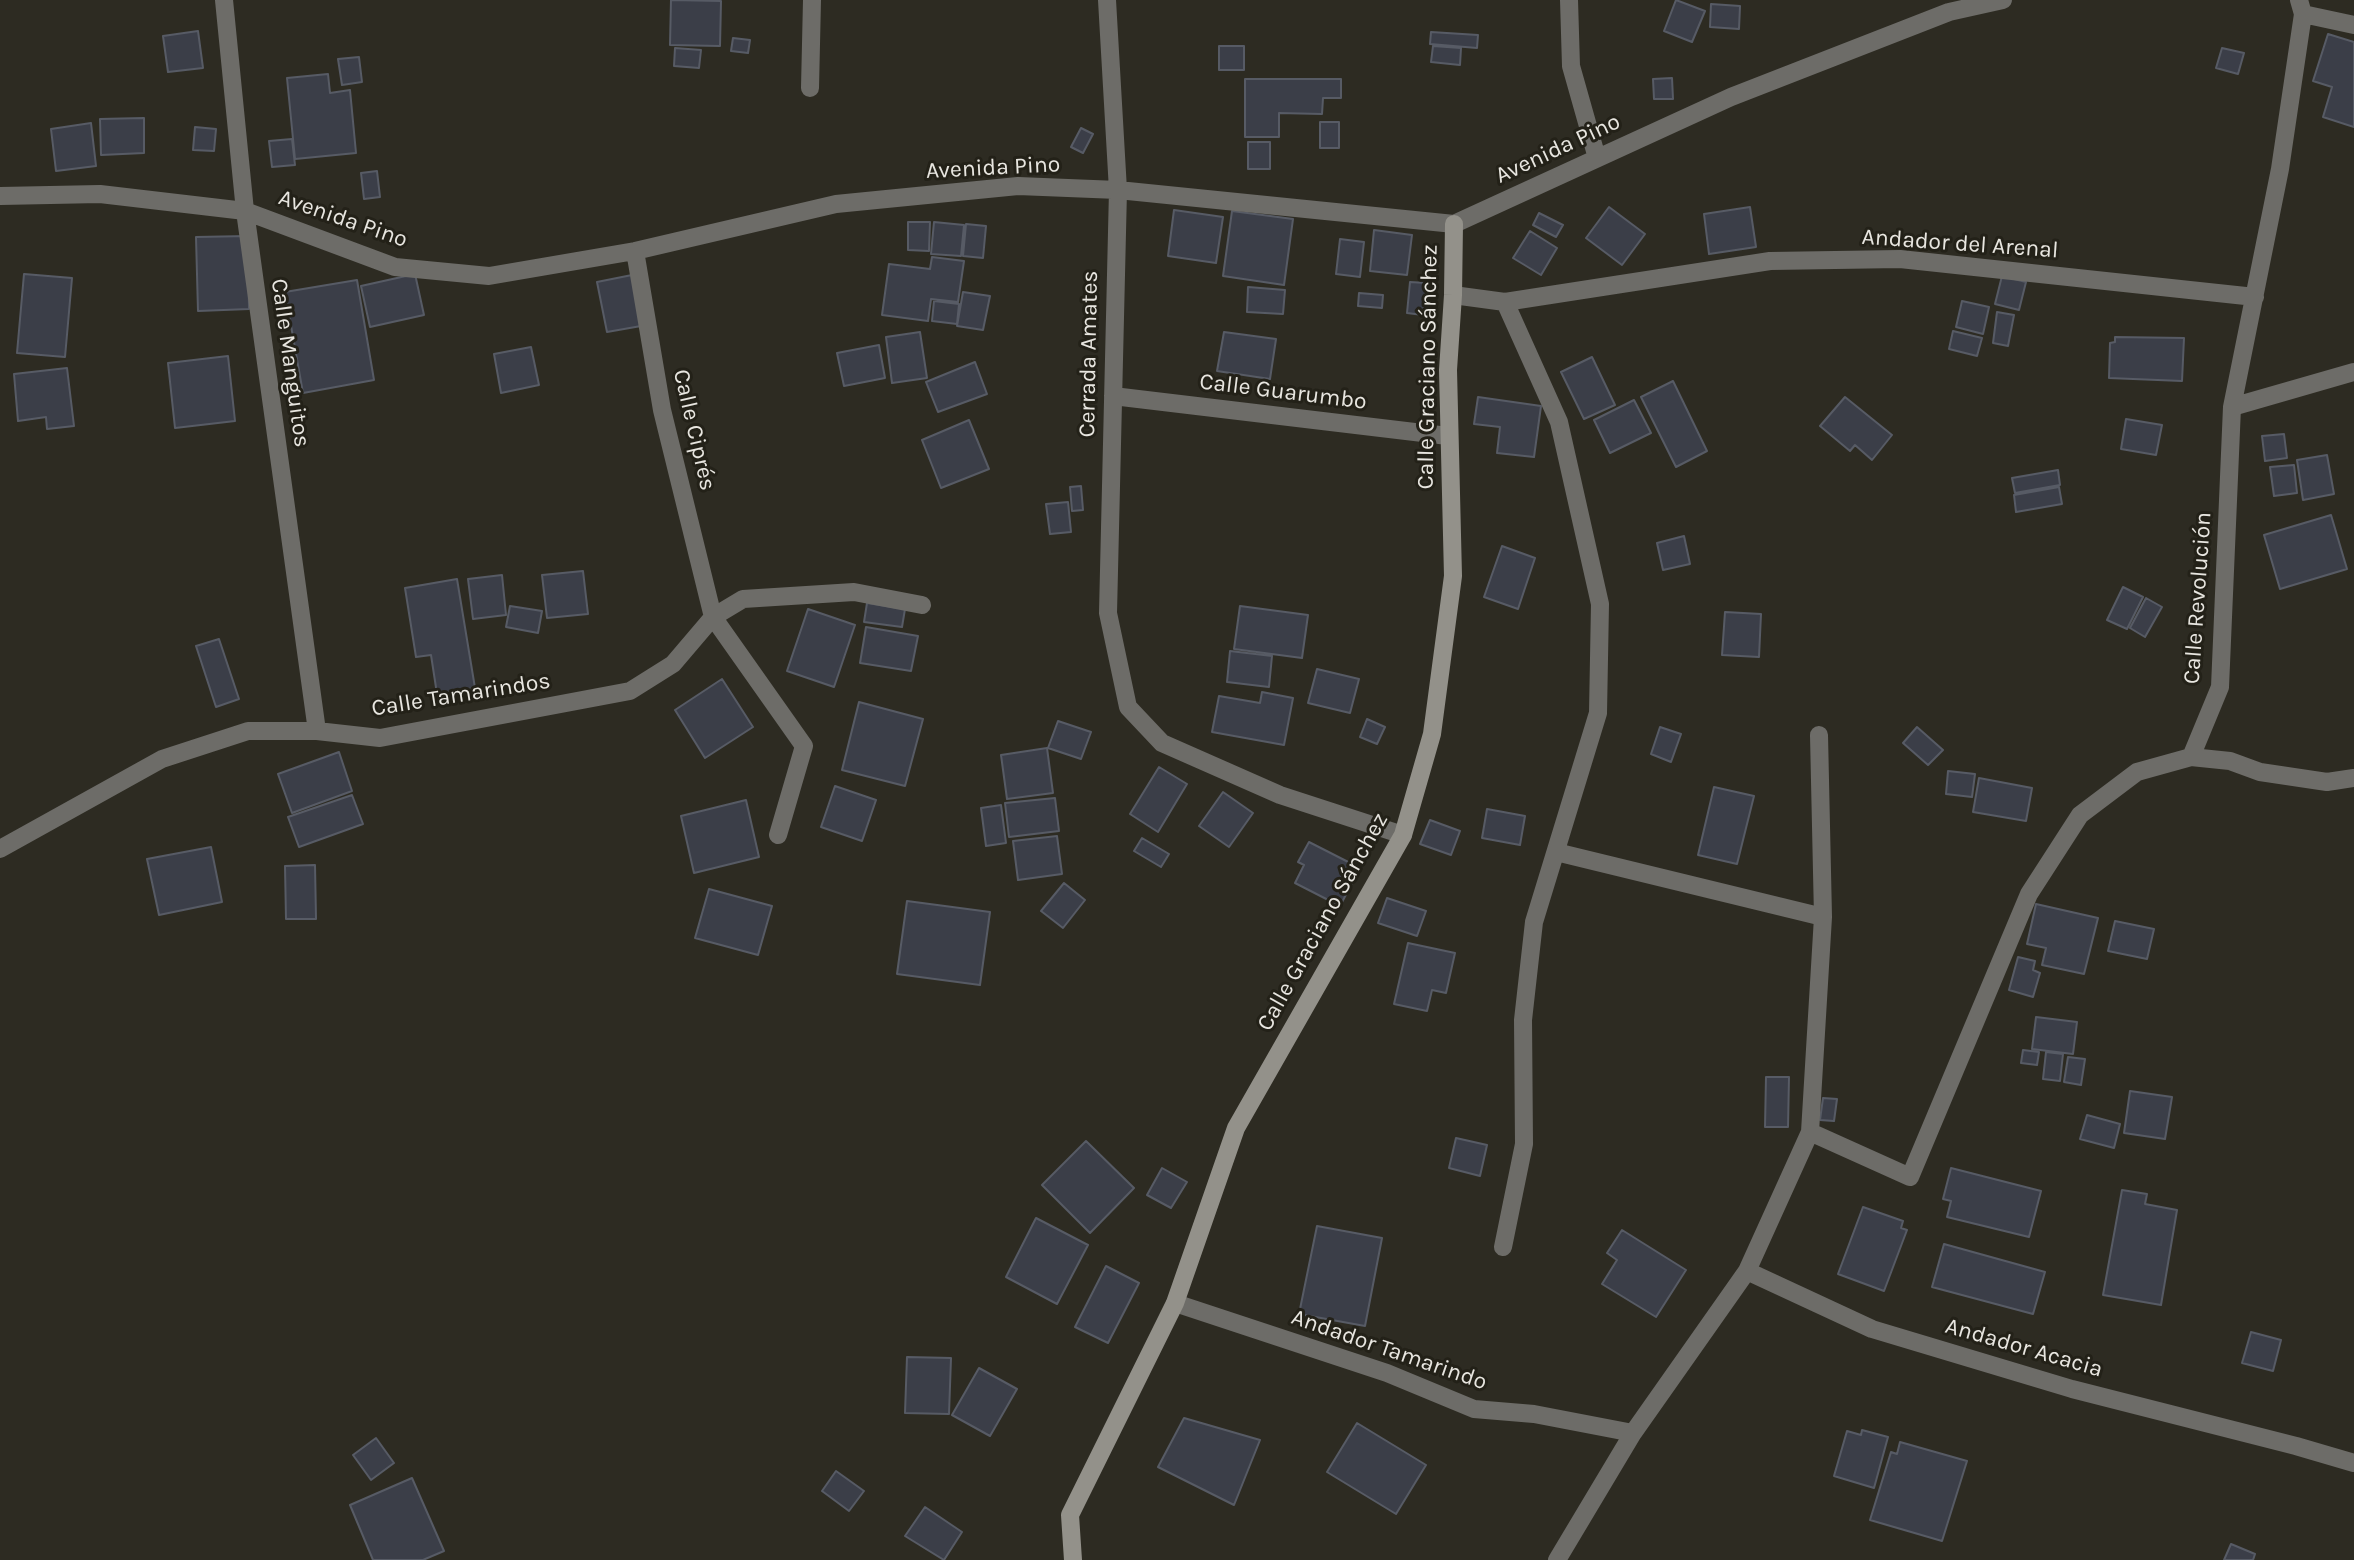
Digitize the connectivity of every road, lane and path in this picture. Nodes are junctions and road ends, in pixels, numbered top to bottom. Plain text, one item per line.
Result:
1 (224, 0) edge
2 (811, 0) edge
3 (1107, 0) edge
4 (1569, 0) edge
5 (2003, 0) edge
6 (2301, 7) edge
7 (2354, 25) edge
8 (810, 88) dead end
9 (1597, 158) junction
10 (1118, 190) junction
11 (0, 196) edge
12 (244, 211) junction
13 (1454, 224) junction
14 (635, 251) junction
15 (1453, 295) junction
16 (2255, 297) junction
17 (1504, 302) junction
18 (2354, 372) edge
19 (1113, 396) junction
20 (2232, 407) junction
21 (1448, 436) junction
22 (922, 605) dead end
23 (713, 617) junction
24 (317, 731) junction
25 (1819, 736) dead end
26 (2191, 757) junction
27 (2354, 778) edge
28 (778, 835) dead end
29 (1403, 835) junction
30 (0, 849) edge
31 (1556, 852) junction
32 (1823, 917) junction
33 (1810, 1132) junction
34 (1503, 1247) dead end
35 (1747, 1271) junction
36 (1175, 1303) junction
37 (1633, 1433) junction
38 (2354, 1463) edge
39 (1073, 1560) edge
40 (1557, 1560) edge

1 - 12 street, Calle Manguitos
2 - 8 street
3 - 10 street, Cerrada Amates
4 - 9 street
5 - 9 street, Avenida Pino
6 - 7 street
6 - 16 street, Calle Revolución
9 - 13 street, Avenida Pino
10 - 13 street, Avenida Pino
10 - 14 street, Avenida Pino
10 - 19 street, Cerrada Amates
11 - 12 street, Avenida Pino
12 - 14 street, Avenida Pino
12 - 24 street, Calle Manguitos
13 - 15 street, Calle Graciano Sánchez
14 - 23 street, Calle Ciprés
15 - 17 street, Andador del Arenal
15 - 21 street, Calle Graciano Sánchez
16 - 17 street, Andador del Arenal
16 - 20 street, Calle Revolución
17 - 31 street
18 - 20 street
19 - 21 street, Calle Guarumbo
19 - 29 street, Cerrada Amates
20 - 26 street, Calle Revolución
21 - 29 street, Calle Graciano Sánchez
22 - 23 street, Calle Tamarindos
23 - 24 street, Calle Tamarindos
23 - 28 street
24 - 30 street, Calle Tamarindos
25 - 32 street
26 - 27 street
26 - 33 street
29 - 36 street, Calle Graciano Sánchez
31 - 32 street
31 - 34 street
32 - 33 street
33 - 35 street
35 - 37 street
35 - 38 street, Andador Acacia
36 - 37 street, Andador Tamarindo
36 - 39 street, Calle Graciano Sánchez
37 - 40 street

